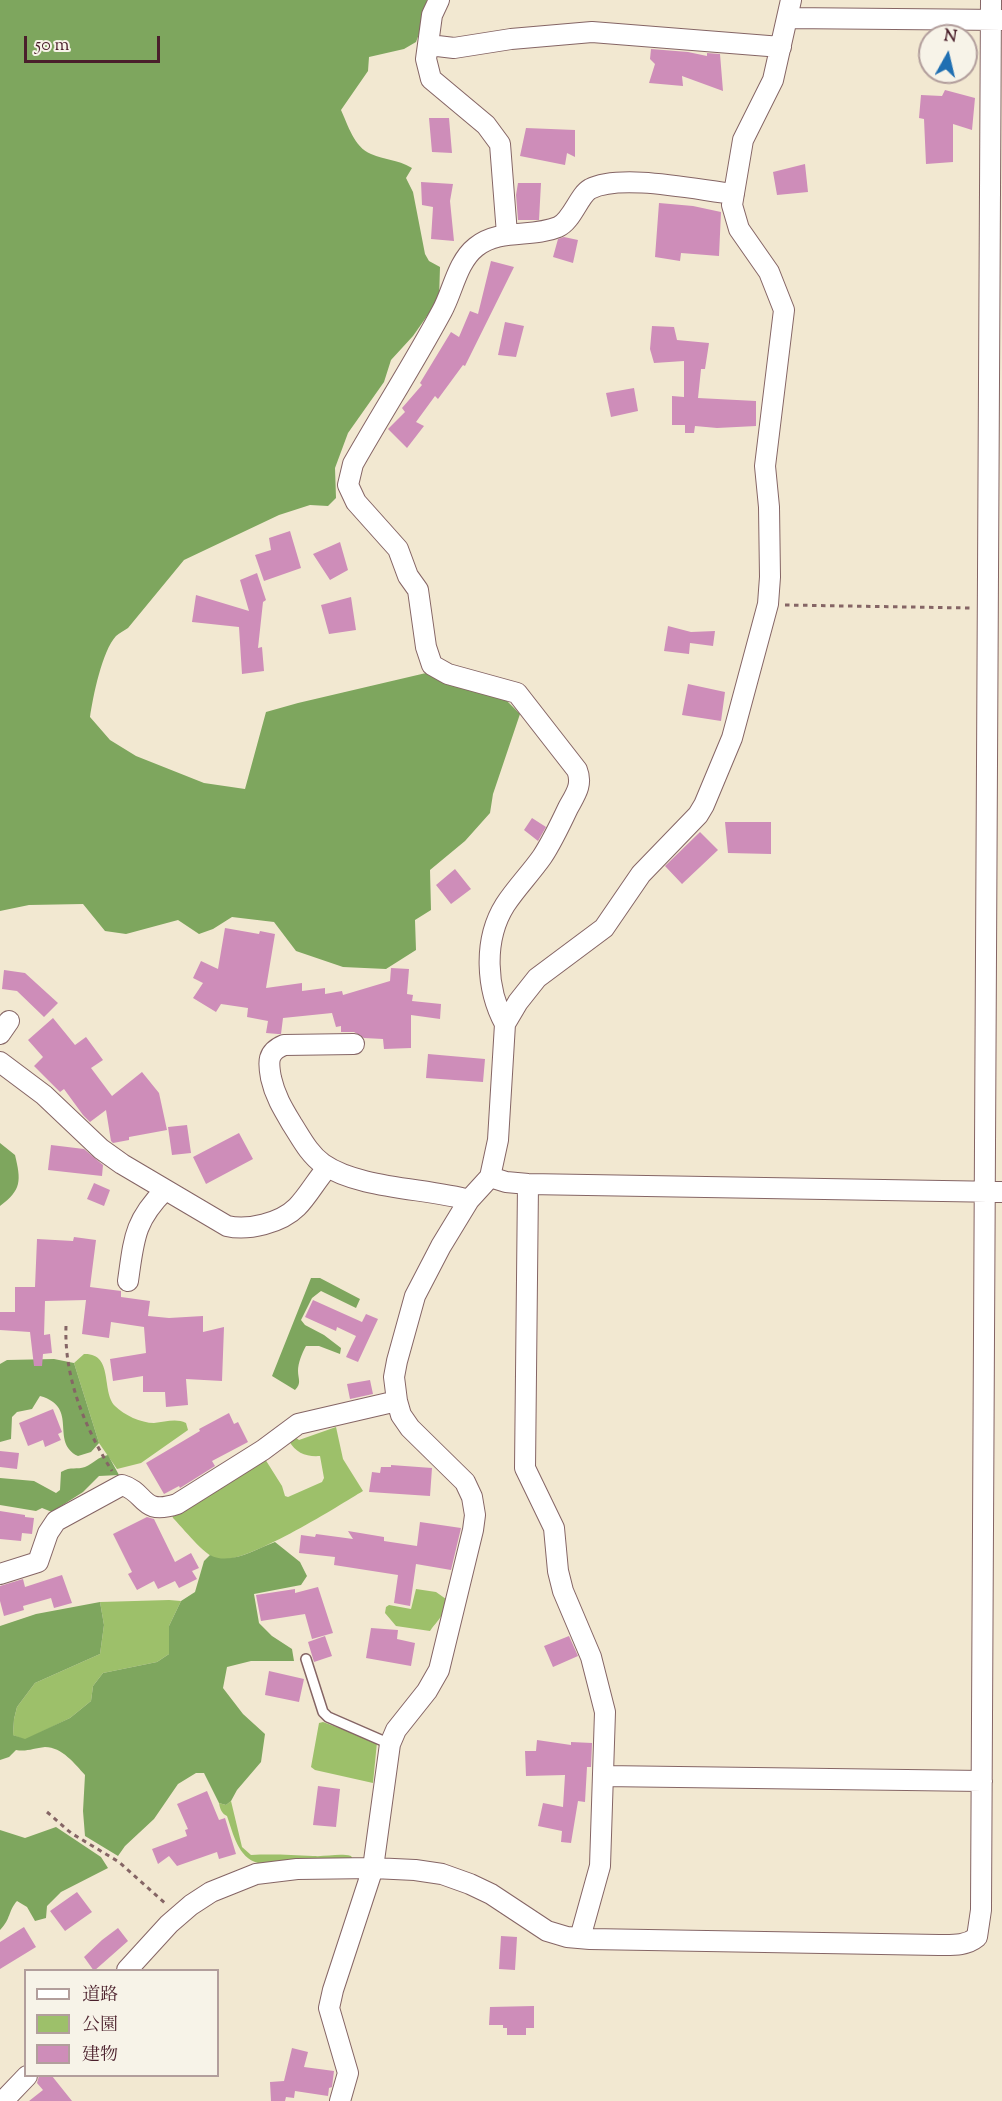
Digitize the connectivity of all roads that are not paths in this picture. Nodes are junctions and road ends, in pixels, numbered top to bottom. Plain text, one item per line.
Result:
1 (439, 0) edge
2 (991, 0) edge
3 (789, 9) edge
4 (997, 20) edge
5 (429, 45) junction
6 (781, 47) junction
7 (734, 194) junction
8 (507, 234) junction
9 (506, 1024) junction
10 (354, 1044) dead end
11 (0, 1062) edge
12 (328, 1167) junction
13 (490, 1177) junction
14 (528, 1184) junction
15 (165, 1190) junction
16 (993, 1192) edge
17 (469, 1200) junction
18 (128, 1281) dead end
19 (397, 1401) junction
20 (0, 1574) edge
21 (306, 1659) dead end
22 (390, 1744) junction
23 (603, 1776) junction
24 (982, 1780) junction
25 (373, 1868) junction
26 (580, 1938) junction
27 (129, 1969) edge
28 (26, 2077) edge
29 (3, 2101) edge
30 (340, 2101) edge

1 - 5 street
2 - 4 street
3 - 4 street
3 - 6 street
4 - 16 street
5 - 6 street
5 - 8 street
6 - 7 street
7 - 8 street
7 - 9 street
8 - 9 street
9 - 13 street
10 - 12 street
11 - 15 street
12 - 15 street
12 - 17 street
13 - 14 street
13 - 17 street
14 - 16 street
14 - 23 street
15 - 18 street
16 - 24 street
17 - 19 street
19 - 20 street
19 - 22 street
21 - 22 lane
22 - 25 street
23 - 24 street
23 - 26 street
24 - 26 street
25 - 26 street
25 - 27 street
25 - 30 street
28 - 29 street

